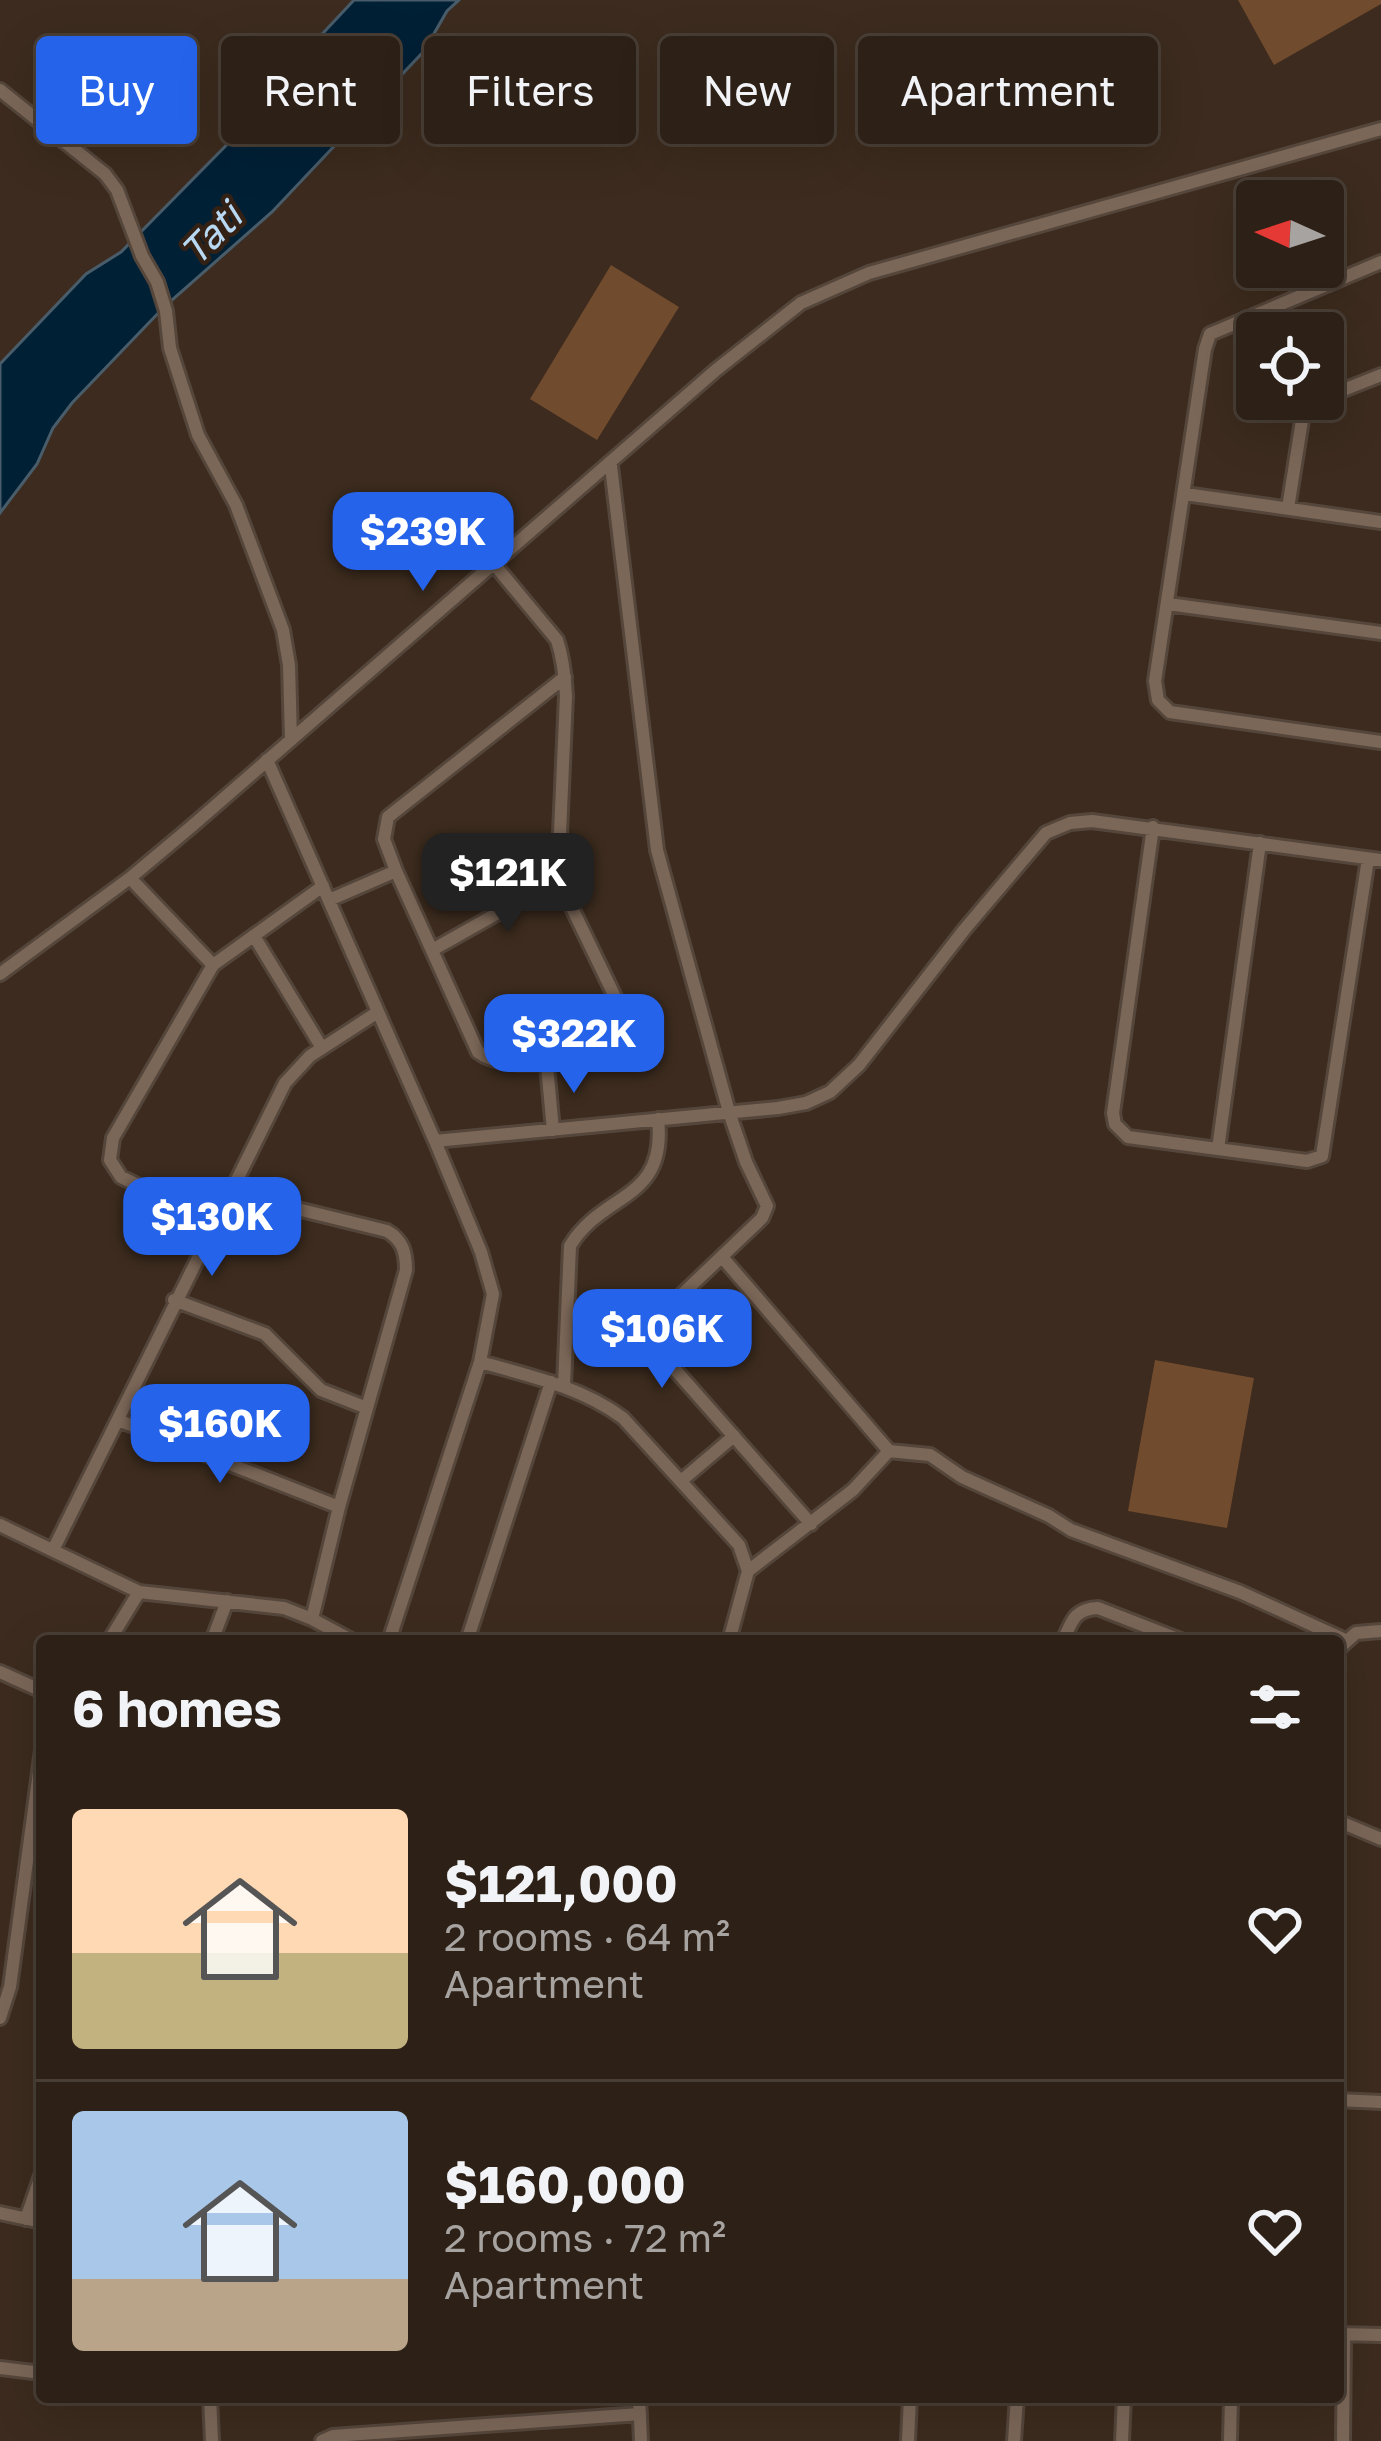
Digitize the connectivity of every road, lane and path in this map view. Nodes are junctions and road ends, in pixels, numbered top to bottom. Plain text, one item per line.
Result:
1 (0, 90) edge
2 (1381, 129) edge
3 (1381, 262) edge
4 (1381, 374) edge
5 (1344, 390) edge
6 (1302, 420) edge
7 (611, 466) junction
8 (1185, 494) junction
9 (1288, 508) junction
10 (1381, 522) edge
11 (494, 564) junction
12 (1168, 604) junction
13 (1381, 633) edge
14 (565, 676) junction
15 (291, 740) junction
16 (1381, 742) edge
17 (267, 760) junction
18 (1154, 827) junction
19 (1260, 843) junction
20 (1374, 860) edge
21 (396, 872) junction
22 (130, 878) junction
23 (558, 879) junction
24 (322, 886) junction
25 (329, 900) junction
26 (254, 935) junction
27 (434, 949) junction
28 (213, 965) junction
29 (0, 974) edge
30 (378, 1012) junction
31 (322, 1048) junction
32 (547, 1066) junction
33 (730, 1112) junction
34 (658, 1119) junction
35 (553, 1130) junction
36 (435, 1141) junction
37 (1218, 1149) junction
38 (229, 1192) junction
39 (213, 1222) junction
40 (722, 1257) junction
41 (175, 1300) junction
42 (480, 1362) junction
43 (557, 1384) junction
44 (367, 1408) junction
45 (118, 1420) junction
46 (734, 1436) junction
47 (890, 1451) junction
48 (681, 1480) junction
49 (339, 1508) junction
50 (812, 1524) junction
51 (0, 1525) edge
52 (53, 1550) junction
53 (748, 1570) junction
54 (140, 1592) junction
55 (227, 1601) junction
56 (313, 1618) junction
57 (1381, 1631) edge
58 (113, 1635) edge
59 (214, 1635) edge
60 (343, 1635) edge
61 (391, 1635) edge
62 (469, 1635) edge
63 (731, 1635) edge
64 (1067, 1635) edge
65 (1167, 1635) edge
66 (1324, 1635) edge
67 (1344, 1642) edge
68 (0, 1672) edge
69 (36, 1688) edge
70 (36, 1814) edge
71 (1344, 1824) edge
72 (1381, 1839) edge
73 (0, 1911) edge
74 (20, 1912) junction
75 (0, 2018) edge
76 (1344, 2100) edge
77 (1381, 2102) edge
78 (36, 2190) edge
79 (0, 2213) edge
80 (26, 2219) junction
81 (36, 2221) edge
82 (1344, 2334) edge
83 (1381, 2335) edge
84 (0, 2368) edge
85 (36, 2372) edge
86 (210, 2403) edge
87 (639, 2403) edge
88 (910, 2403) edge
89 (1017, 2403) edge
90 (1124, 2403) edge
91 (1232, 2403) edge
92 (1342, 2403) edge
93 (640, 2414) junction
94 (212, 2441) edge
95 (322, 2441) edge
96 (641, 2441) edge
97 (908, 2441) edge
98 (1014, 2441) edge
99 (1122, 2441) edge
100 (1231, 2441) edge
101 (1343, 2441) edge

1 - 15 street
2 - 7 street
3 - 8 street
4 - 5 street
6 - 9 street
7 - 11 street
7 - 33 street
8 - 9 street
8 - 12 street
9 - 10 street
11 - 14 street
11 - 15 street
12 - 13 street
12 - 16 street
14 - 21 street
14 - 23 street
15 - 17 street
17 - 22 street
17 - 24 street
18 - 19 street
18 - 33 street
18 - 37 street
19 - 20 street
19 - 37 street
20 - 37 street
21 - 25 street
21 - 27 street
22 - 28 street
22 - 29 street
23 - 27 street
23 - 32 street
24 - 25 street
24 - 26 street
25 - 30 street
26 - 28 street
26 - 31 street
27 - 32 street
28 - 39 street
30 - 31 street
30 - 36 street
31 - 38 street
32 - 35 street
33 - 34 street
33 - 40 street
34 - 35 street
34 - 43 street
35 - 36 street
36 - 42 street
38 - 39 street
38 - 44 street
39 - 41 street
40 - 46 street
40 - 47 street
41 - 44 street
41 - 45 street
42 - 43 street
42 - 61 street
43 - 48 street
43 - 62 street
44 - 49 street
45 - 49 street
45 - 52 street
46 - 48 street
46 - 50 street
47 - 50 street
47 - 66 street
48 - 53 street
49 - 56 street
50 - 53 street
51 - 52 street
52 - 54 street
53 - 63 street
54 - 55 street
54 - 58 street
55 - 56 street
55 - 59 street
56 - 60 street
57 - 67 street
64 - 65 street
68 - 69 street
70 - 74 street
71 - 72 street
73 - 74 street
74 - 75 street
76 - 77 street
78 - 80 street
79 - 80 street
80 - 81 street
82 - 83 street
84 - 85 street
86 - 94 street
87 - 93 street
88 - 97 street
89 - 98 street
90 - 99 street
91 - 100 street
92 - 101 street
93 - 95 street
93 - 96 street

